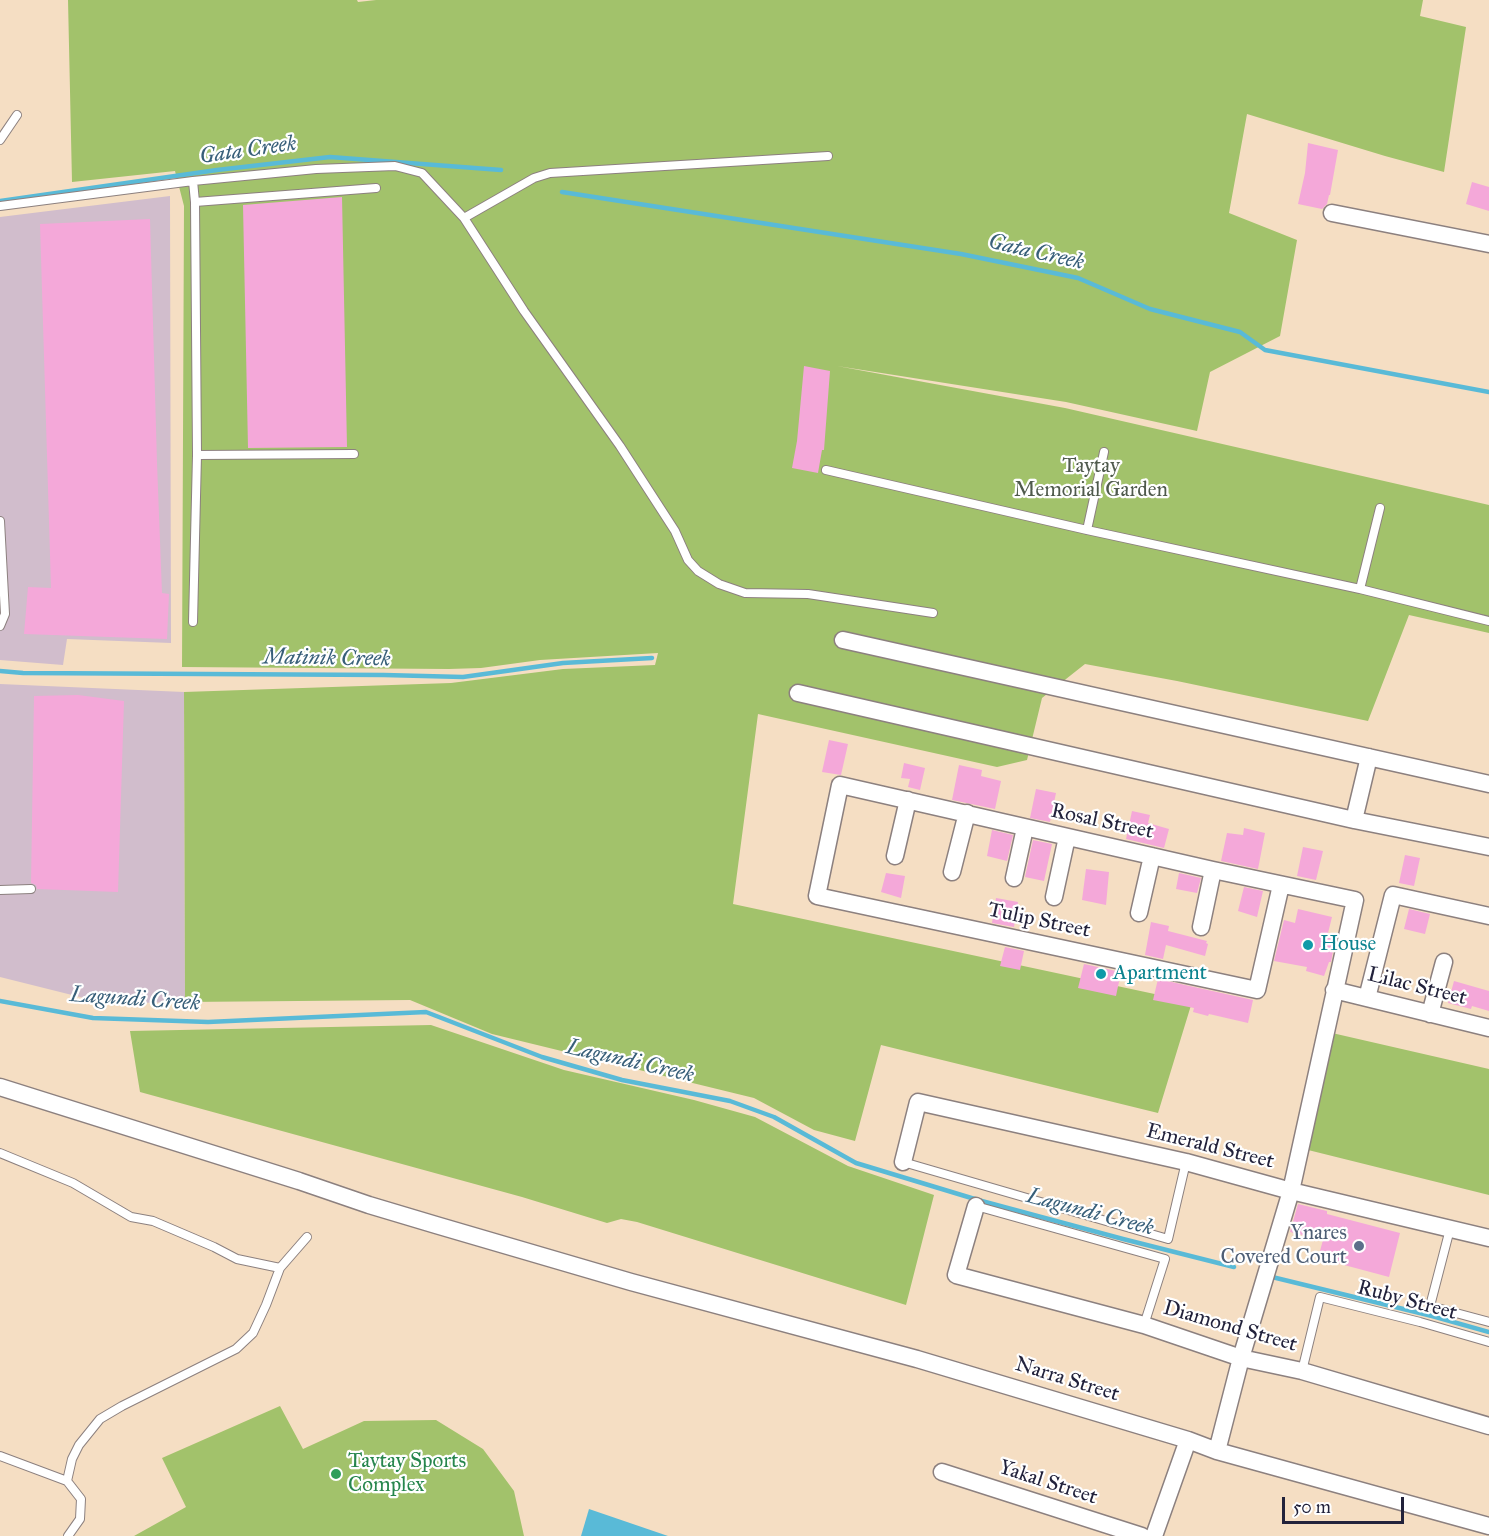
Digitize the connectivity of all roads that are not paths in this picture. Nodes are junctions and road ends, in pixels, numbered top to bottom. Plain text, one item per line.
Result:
1 (17, 115) dead end
2 (0, 140) edge
3 (828, 156) dead end
4 (193, 181) junction
5 (376, 188) dead end
6 (195, 202) junction
7 (0, 206) edge
8 (1332, 213) dead end
9 (464, 218) junction
10 (1489, 244) edge
11 (1104, 452) dead end
12 (354, 454) dead end
13 (197, 456) junction
14 (826, 470) dead end
15 (1380, 508) dead end
16 (0, 521) edge
17 (1087, 530) junction
18 (1360, 589) junction
19 (933, 613) dead end
20 (1489, 621) edge
21 (193, 622) dead end
22 (0, 626) edge
23 (843, 640) dead end
24 (798, 693) dead end
25 (1369, 757) junction
26 (840, 784) joint
27 (1489, 784) edge
28 (908, 800) junction
29 (967, 813) junction
30 (1354, 820) junction
31 (1025, 828) junction
32 (1067, 837) junction
33 (1489, 847) edge
34 (895, 856) dead end
35 (1152, 856) junction
36 (1213, 870) junction
37 (952, 872) dead end
38 (1014, 878) dead end
39 (1281, 885) junction
40 (31, 889) dead end
41 (0, 890) edge
42 (1053, 897) dead end
43 (1139, 913) dead end
44 (1489, 916) edge
45 (1201, 927) dead end
46 (1444, 962) dead end
47 (1334, 990) junction
48 (1367, 998) junction
49 (1430, 1014) junction
50 (1489, 1028) edge
51 (0, 1087) edge
52 (0, 1153) edge
53 (903, 1162) joint
54 (1186, 1162) junction
55 (1291, 1191) junction
56 (976, 1206) joint
57 (1450, 1229) junction
58 (306, 1237) dead end
59 (1489, 1238) edge
60 (280, 1268) junction
61 (1489, 1322) edge
62 (1144, 1325) junction
63 (1489, 1342) edge
64 (1241, 1358) junction
65 (1302, 1371) junction
66 (1489, 1426) edge
67 (1188, 1440) junction
68 (1217, 1452) junction
69 (0, 1456) edge
70 (942, 1472) dead end
71 (67, 1481) junction
72 (1489, 1526) edge
73 (68, 1536) edge
74 (1142, 1536) edge
75 (1154, 1536) edge

1 - 2 lane
3 - 9 lane
4 - 6 lane
4 - 7 lane
4 - 9 lane
5 - 6 lane
6 - 13 lane
8 - 10 street
9 - 19 lane
11 - 17 lane
12 - 13 lane
13 - 21 lane
14 - 17 lane
15 - 18 lane
16 - 22 lane
17 - 18 lane
18 - 20 lane
23 - 25 street
24 - 30 street
25 - 27 street
25 - 30 street
26 - 28 street, Rosal Street
26 - 39 street, Tulip Street
28 - 29 street, Rosal Street
28 - 34 street
29 - 31 street, Rosal Street
29 - 37 street
30 - 33 street
31 - 32 street, Rosal Street
31 - 38 street
32 - 35 street, Rosal Street
32 - 42 street
35 - 36 street, Rosal Street
35 - 43 street
36 - 39 street, Rosal Street
36 - 45 street
39 - 47 street, Rosal Street
40 - 41 lane
44 - 48 street
46 - 49 street
47 - 48 street, Lilac Street
47 - 55 street
48 - 49 street, Lilac Street
49 - 50 street, Lilac Street
51 - 67 street, Narra Street
52 - 60 lane
53 - 54 street, Emerald Street
53 - 54 lane
54 - 55 street, Emerald Street
55 - 57 street, Emerald Street
55 - 64 street
56 - 62 lane
56 - 62 street, Diamond Street
57 - 59 street, Emerald Street
57 - 61 lane
58 - 60 lane
60 - 71 lane
62 - 64 street, Diamond Street
63 - 65 lane, Ruby Street
64 - 65 street, Diamond Street
64 - 68 street
65 - 66 street, Diamond Street
67 - 68 street, Narra Street
67 - 75 street
68 - 72 street, Narra Street
69 - 71 lane
70 - 74 street, Yakal Street
71 - 73 lane

